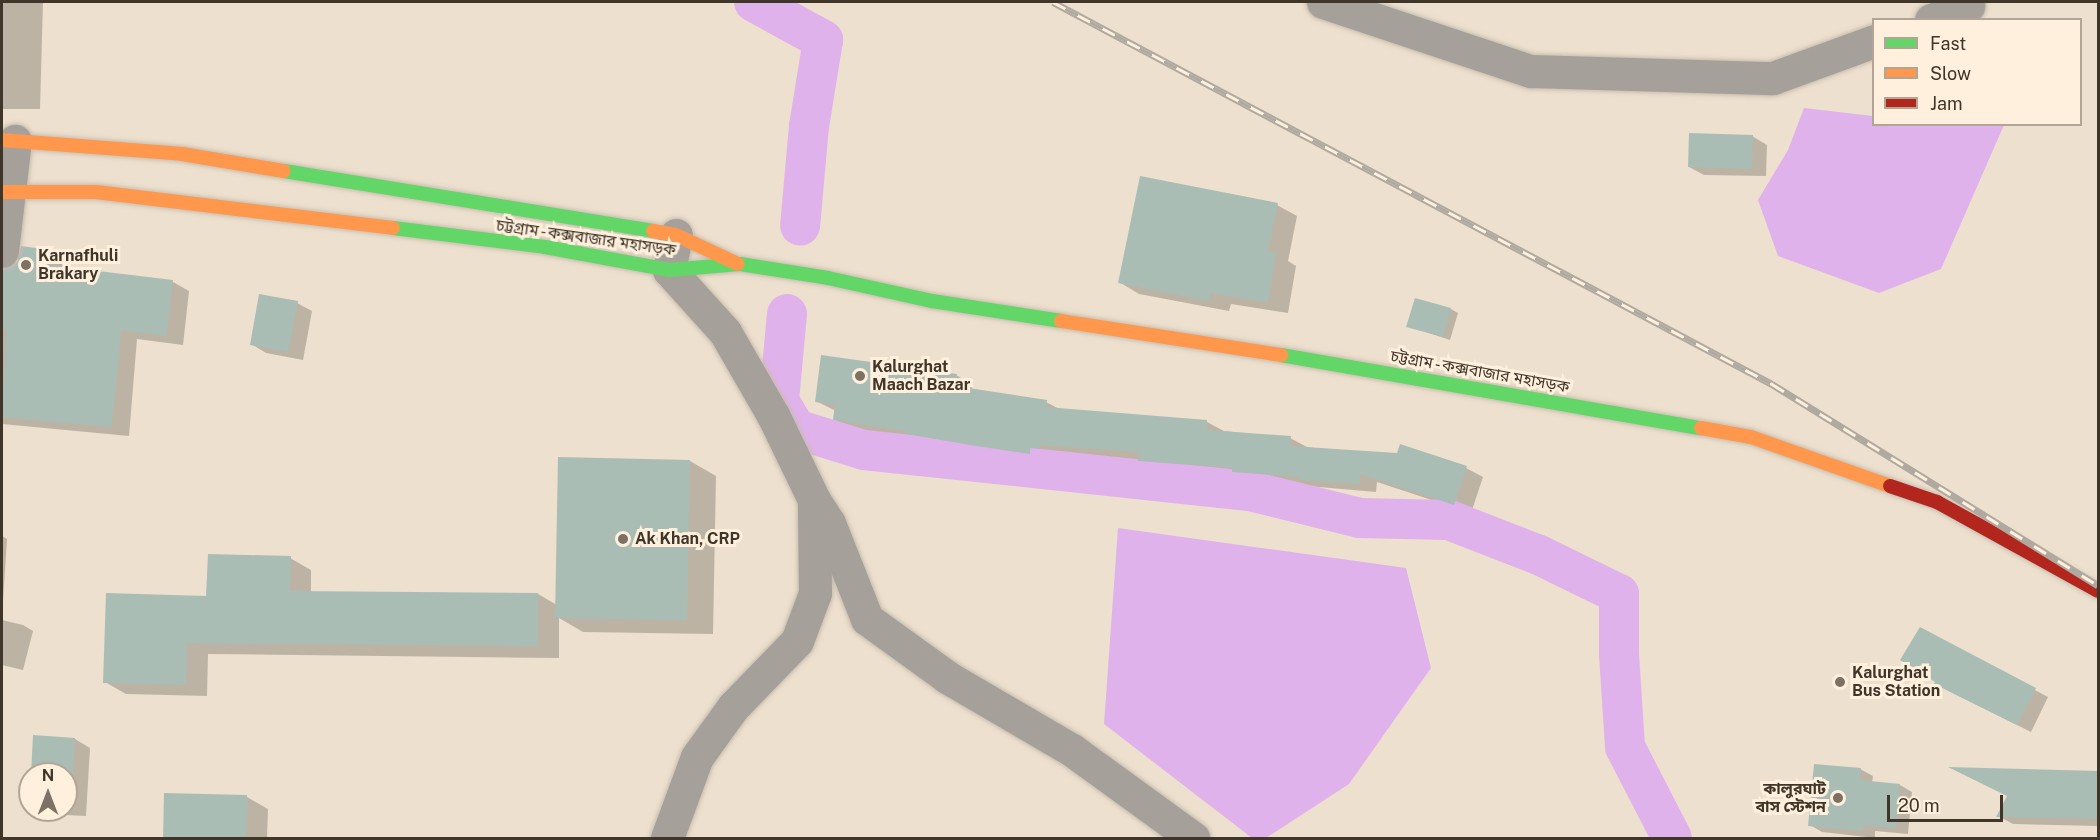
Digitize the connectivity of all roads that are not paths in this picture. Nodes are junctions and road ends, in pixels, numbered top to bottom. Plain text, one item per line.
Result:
1 (1323, 2) edge
2 (1968, 3) edge
3 (1935, 18) edge
4 (1872, 42) edge
5 (8, 141) edge
6 (5, 192) edge
7 (676, 235) junction
8 (2, 251) edge
9 (740, 264) junction
10 (669, 270) junction
11 (814, 500) junction
12 (2098, 591) edge
13 (667, 838) edge
14 (1193, 838) edge

1 - 4 street
2 - 3 street
5 - 6 street
5 - 7 highway, চট্টগ্রাম - কক্সবাজার মহাসড়ক
6 - 8 street
6 - 10 highway, চট্টগ্রাম - কক্সবাজার মহাসড়ক
7 - 9 highway, চট্টগ্রাম - কক্সবাজার মহাসড়ক
7 - 10 street
9 - 10 highway, চট্টগ্রাম - কক্সবাজার মহাসড়ক
9 - 12 highway, চট্টগ্রাম - কক্সবাজার মহাসড়ক
10 - 11 street
11 - 13 street
11 - 14 street

